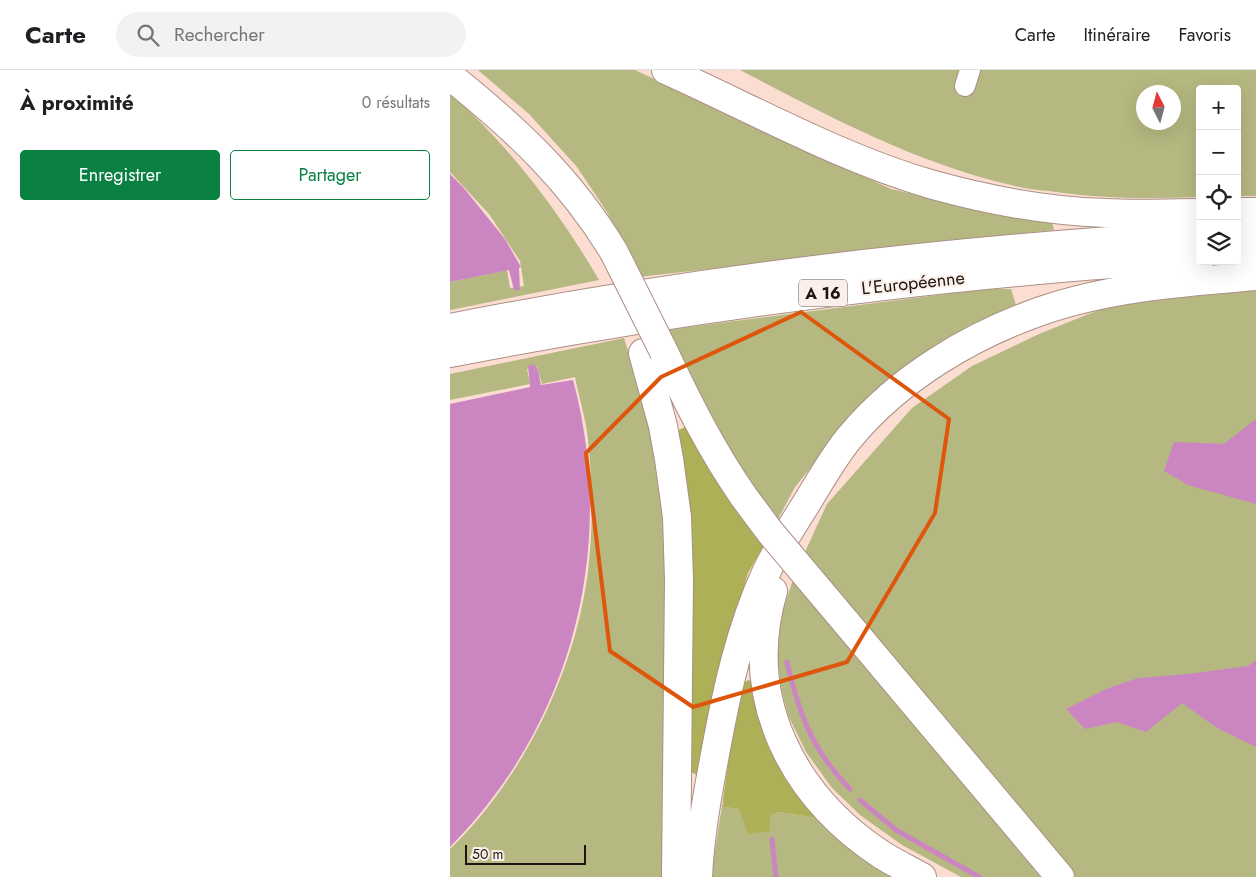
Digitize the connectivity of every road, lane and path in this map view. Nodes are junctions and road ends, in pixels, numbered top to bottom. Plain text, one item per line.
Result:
1 (666, 70) edge
2 (704, 70) edge
3 (450, 76) edge
4 (928, 183) junction
5 (1241, 212) edge
6 (1256, 212) edge
7 (1196, 213) edge
8 (1256, 231) edge
9 (1241, 232) edge
10 (1196, 234) edge
11 (1256, 256) edge
12 (1241, 257) edge
13 (1196, 259) edge
14 (1256, 276) edge
15 (450, 328) edge
16 (450, 353) edge
17 (654, 353) junction
18 (814, 492) junction
19 (676, 877) edge
20 (698, 877) edge
21 (922, 877) edge
22 (1060, 877) edge

1 - 4 highway
2 - 4 highway
3 - 17 highway, bridge
4 - 7 highway
5 - 6 highway
8 - 9 highway
10 - 15 highway, L'Européenne / A 16
11 - 12 highway
13 - 16 highway, L'Européenne / A 16
14 - 18 highway
17 - 19 highway
17 - 22 highway, bridge
18 - 20 highway
18 - 21 highway

